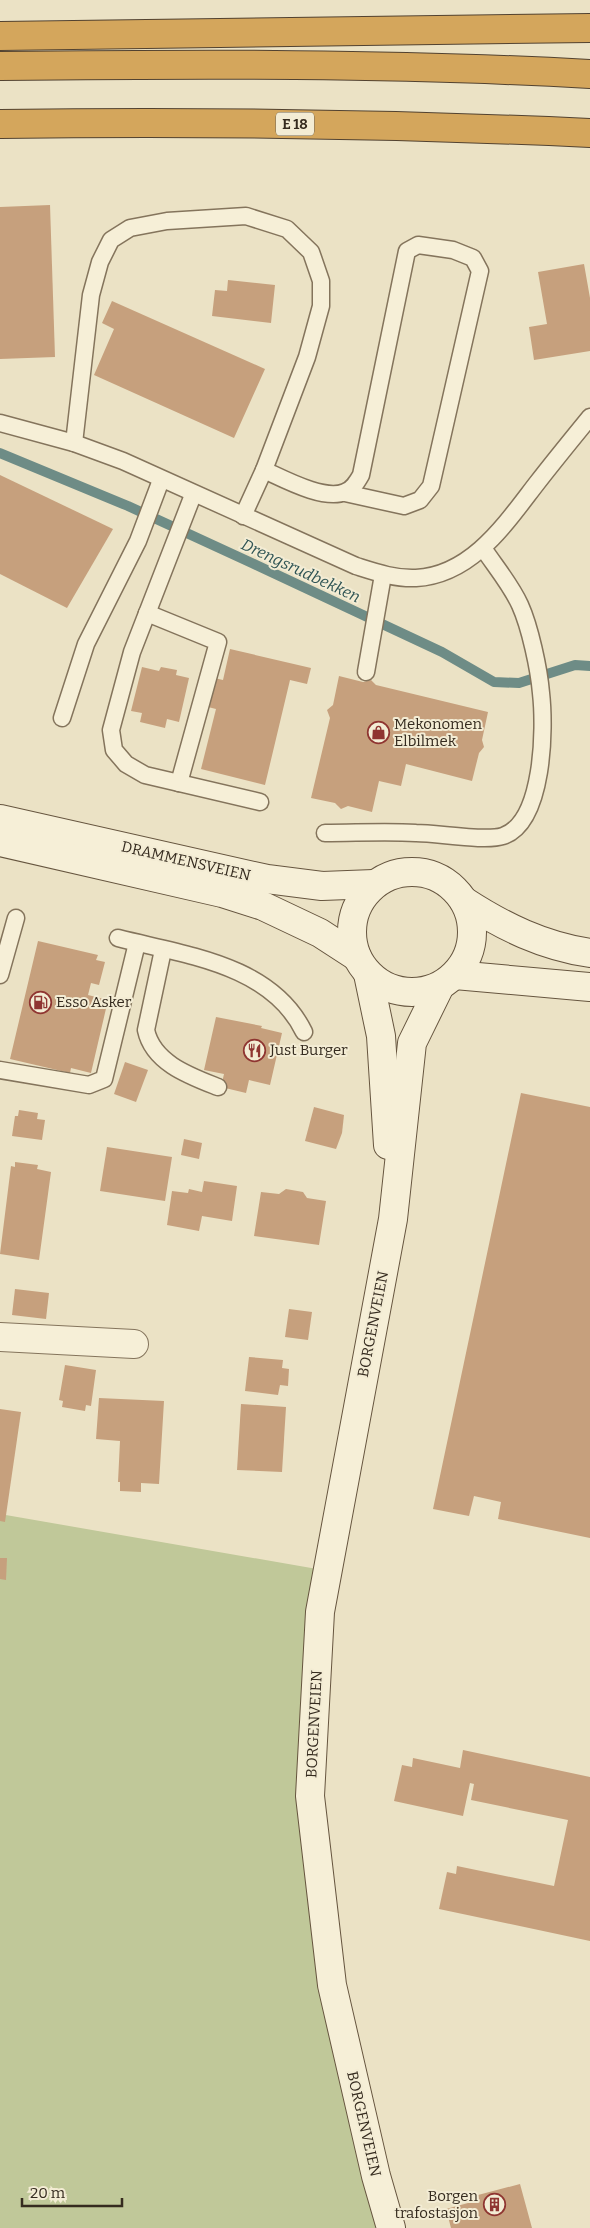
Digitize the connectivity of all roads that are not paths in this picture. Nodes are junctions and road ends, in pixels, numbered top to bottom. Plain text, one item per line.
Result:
1 (590, 28) edge
2 (0, 36) edge
3 (0, 66) edge
4 (590, 74) edge
5 (0, 124) edge
6 (590, 133) edge
7 (590, 417) edge
8 (0, 423) edge
9 (74, 443) junction
10 (264, 470) junction
11 (161, 480) junction
12 (345, 493) junction
13 (193, 495) junction
14 (243, 516) junction
15 (483, 548) junction
16 (383, 575) junction
17 (146, 613) junction
18 (366, 672) dead end
19 (62, 718) dead end
20 (179, 783) junction
21 (260, 802) dead end
22 (0, 819) edge
23 (326, 834) dead end
24 (0, 842) edge
25 (374, 884) junction
26 (464, 901) junction
27 (16, 918) dead end
28 (118, 938) dead end
29 (137, 943) junction
30 (163, 950) junction
31 (590, 953) edge
32 (362, 966) junction
33 (0, 975) edge
34 (447, 980) junction
35 (590, 987) edge
36 (304, 1032) dead end
37 (0, 1070) edge
38 (218, 1087) dead end
39 (393, 1219) junction
40 (0, 1337) edge
41 (134, 1344) dead end
42 (391, 2228) edge

1 - 2 highway
3 - 4 highway
5 - 6 highway, E 18
7 - 15 lane
8 - 9 lane
9 - 10 lane
9 - 11 lane
10 - 12 lane
10 - 14 lane
11 - 13 lane
11 - 19 lane
12 - 12 lane
13 - 14 lane
13 - 17 lane
14 - 16 lane
15 - 16 lane
15 - 23 lane
16 - 18 lane
17 - 20 lane
17 - 20 lane
20 - 21 lane
22 - 25 street, DRAMMENSVEIEN
24 - 32 street, DRAMMENSVEIEN
25 - 26 street
25 - 32 street
26 - 31 street
26 - 34 street
27 - 33 lane
28 - 29 lane
29 - 30 lane
29 - 37 lane
30 - 36 lane
30 - 38 lane
32 - 34 street
32 - 39 street, BORGENVEIEN
34 - 35 street
34 - 39 street, BORGENVEIEN
39 - 42 street, BORGENVEIEN
40 - 41 street

